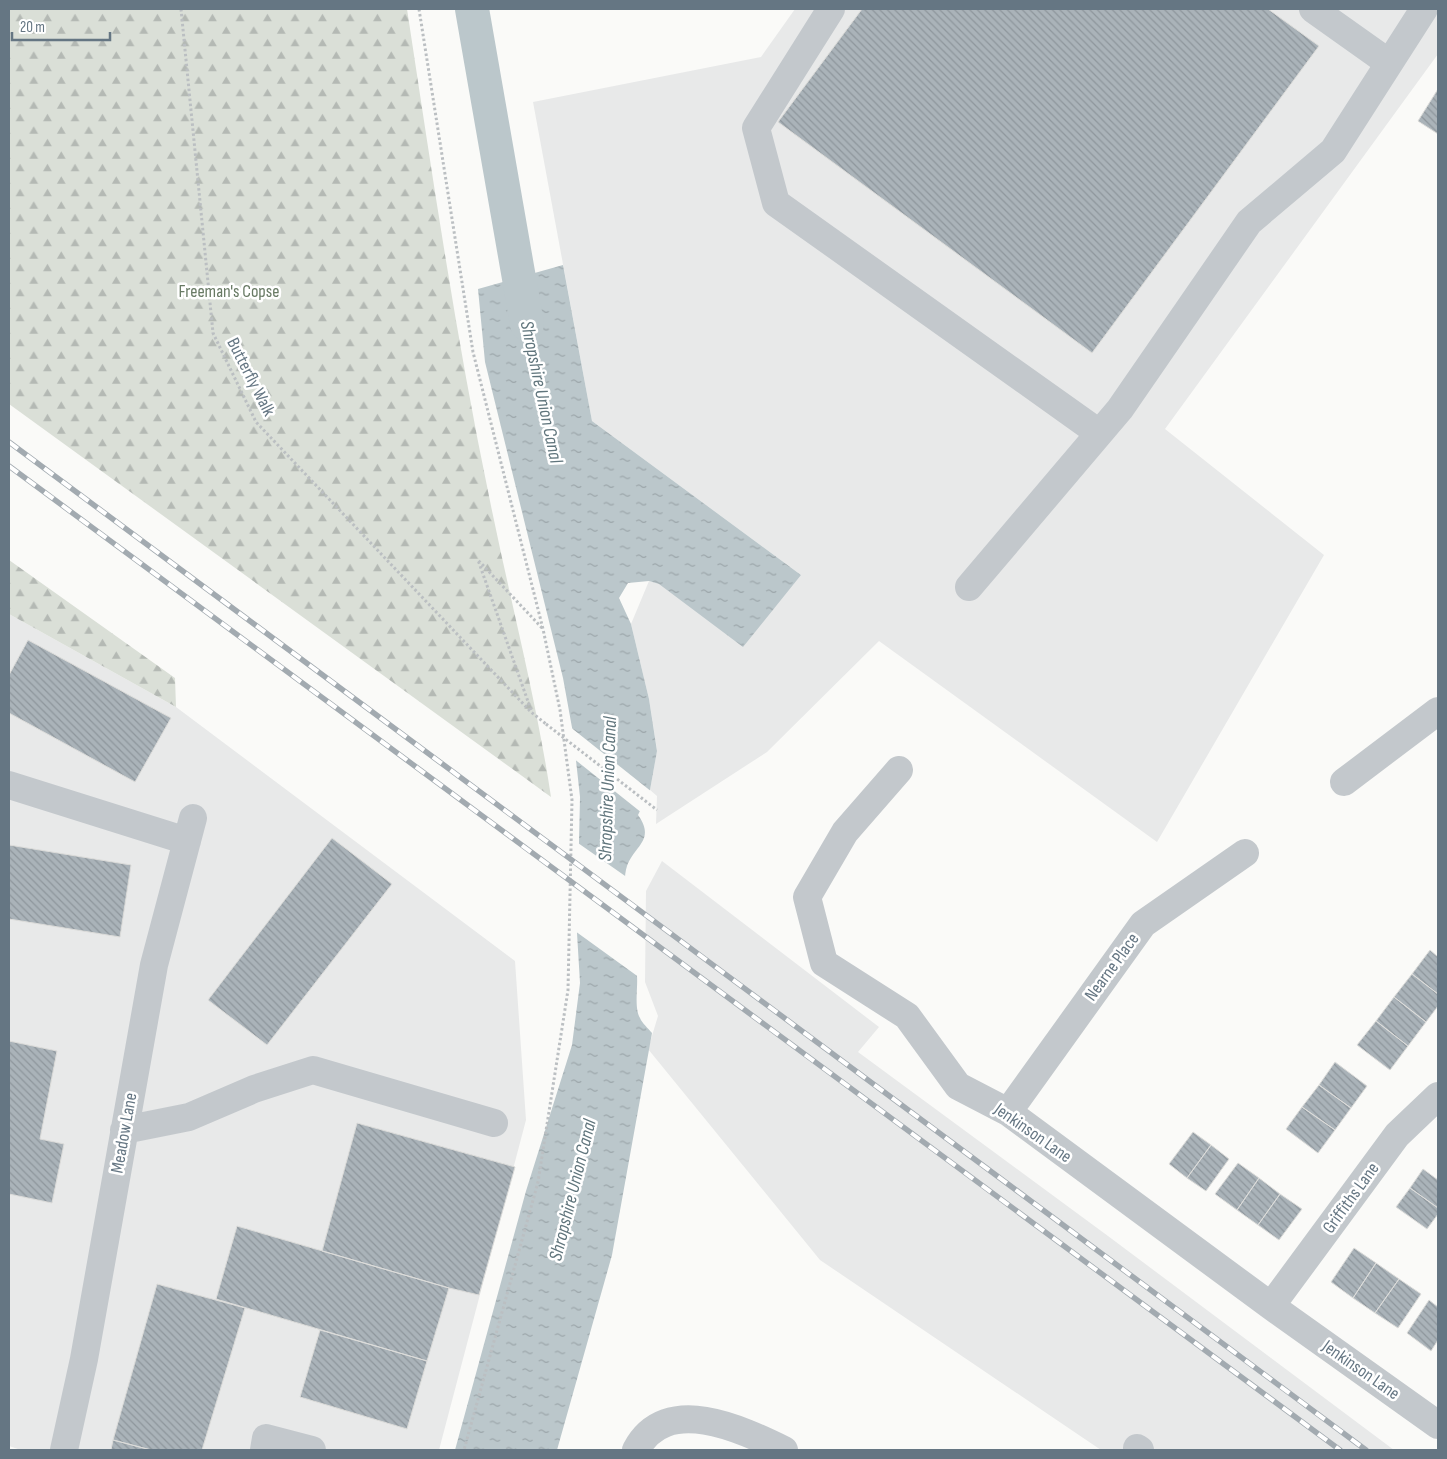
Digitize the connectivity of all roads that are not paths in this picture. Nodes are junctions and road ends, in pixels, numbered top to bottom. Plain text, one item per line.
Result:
1 (831, 9) edge
2 (1313, 9) edge
3 (1424, 9) edge
4 (1389, 64) junction
5 (1099, 433) junction
6 (968, 587) dead end
7 (1438, 711) edge
8 (899, 770) dead end
9 (1344, 782) dead end
10 (9, 785) edge
11 (1245, 853) dead end
12 (1438, 1096) edge
13 (1008, 1112) junction
14 (494, 1123) dead end
15 (124, 1130) junction
16 (1271, 1306) junction
17 (1438, 1425) edge
18 (64, 1450) edge
19 (264, 1450) edge
20 (312, 1450) edge
21 (636, 1450) edge
22 (784, 1450) edge

1 - 5 street
2 - 4 street
3 - 4 street
4 - 5 street
5 - 6 street
7 - 9 street
8 - 13 street, Jenkinson Lane
10 - 15 street, Meadow Lane
11 - 13 street, Nearne Place
12 - 16 street, Griffiths Lane
13 - 16 street, Jenkinson Lane
14 - 15 street
15 - 18 street, Meadow Lane
16 - 17 street, Jenkinson Lane
19 - 20 street
21 - 22 street

